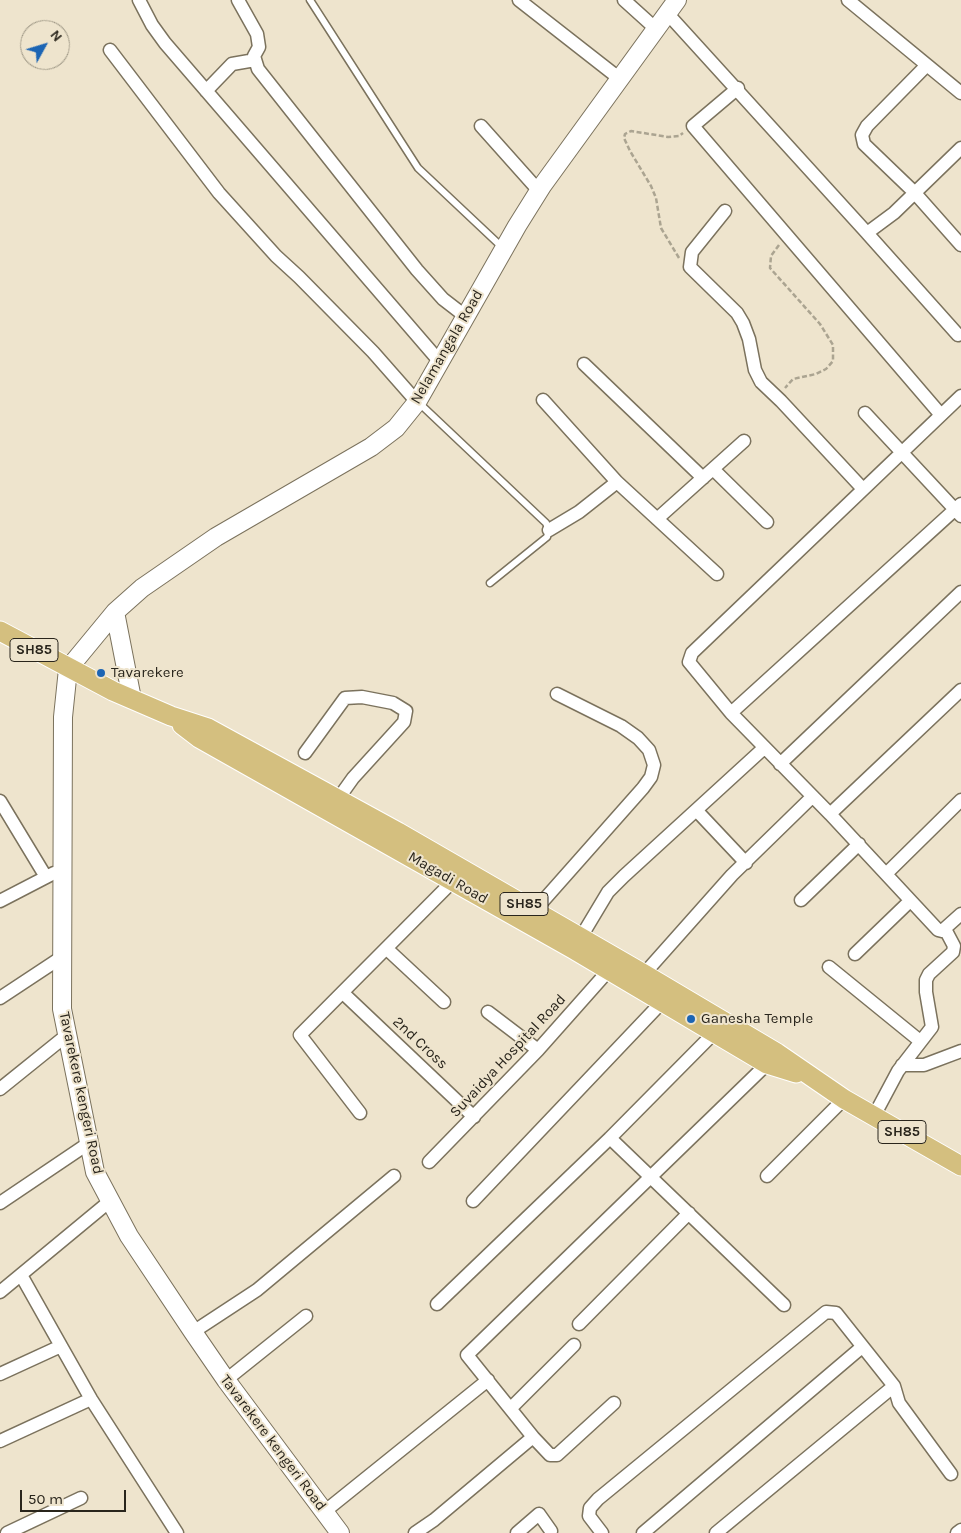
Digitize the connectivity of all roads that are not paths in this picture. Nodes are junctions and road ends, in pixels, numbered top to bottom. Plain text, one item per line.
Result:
1 (139, 0) edge
2 (238, 0) edge
3 (310, 0) edge
4 (519, 0) edge
5 (624, 0) edge
6 (848, 0) edge
7 (672, 6) edge
8 (655, 28) junction
9 (110, 50) dead end
10 (255, 60) junction
11 (927, 65) junction
12 (620, 79) junction
13 (738, 88) junction
14 (206, 91) junction
15 (961, 93) edge
16 (481, 126) dead end
17 (959, 154) edge
18 (539, 191) junction
19 (914, 192) junction
20 (725, 211) dead end
21 (867, 233) junction
22 (961, 245) edge
23 (504, 249) junction
24 (465, 316) junction
25 (958, 335) dead end
26 (440, 362) junction
27 (584, 364) dead end
28 (961, 396) edge
29 (544, 400) dead end
30 (417, 402) junction
31 (865, 414) dead end
32 (941, 415) junction
33 (744, 441) dead end
34 (901, 452) junction
35 (713, 469) junction
36 (702, 478) junction
37 (617, 482) junction
38 (863, 489) junction
39 (959, 510) edge
40 (657, 519) junction
41 (768, 522) dead end
42 (549, 530) junction
43 (718, 574) dead end
44 (490, 583) dead end
45 (961, 592) edge
46 (115, 612) junction
47 (0, 630) edge
48 (68, 669) junction
49 (961, 690) edge
50 (557, 694) dead end
51 (132, 699) junction
52 (731, 712) junction
53 (764, 748) junction
54 (305, 753) dead end
55 (780, 764) junction
56 (265, 767) junction
57 (812, 797) junction
58 (338, 799) junction
59 (961, 800) edge
60 (0, 801) edge
61 (697, 811) junction
62 (830, 814) junction
63 (860, 844) junction
64 (746, 863) junction
65 (63, 868) junction
66 (887, 873) junction
67 (46, 877) junction
68 (454, 880) junction
69 (801, 900) dead end
70 (0, 901) edge
71 (910, 901) junction
72 (535, 910) junction
73 (961, 914) edge
74 (944, 929) junction
75 (582, 937) junction
76 (387, 948) junction
77 (855, 954) dead end
78 (62, 957) junction
79 (829, 966) dead end
80 (609, 970) junction
81 (644, 974) junction
82 (343, 993) junction
83 (0, 998) edge
84 (444, 1002) dead end
85 (662, 1002) junction
86 (488, 1012) dead end
87 (713, 1034) junction
88 (67, 1035) junction
89 (920, 1041) junction
90 (538, 1050) junction
91 (961, 1051) edge
92 (767, 1064) junction
93 (902, 1065) junction
94 (807, 1076) junction
95 (0, 1089) edge
96 (844, 1098) junction
97 (360, 1113) dead end
98 (874, 1116) junction
99 (474, 1117) junction
100 (610, 1138) junction
101 (89, 1143) junction
102 (429, 1162) dead end
103 (961, 1166) edge
104 (394, 1176) dead end
105 (767, 1176) dead end
106 (651, 1177) junction
107 (110, 1201) junction
108 (473, 1201) dead end
109 (0, 1203) edge
110 (689, 1213) junction
111 (21, 1275) junction
112 (0, 1292) edge
113 (438, 1304) dead end
114 (784, 1304) dead end
115 (306, 1316) dead end
116 (579, 1324) dead end
117 (193, 1332) junction
118 (574, 1345) dead end
119 (61, 1346) junction
120 (862, 1347) junction
121 (0, 1374) edge
122 (226, 1380) junction
123 (488, 1380) junction
124 (894, 1386) junction
125 (91, 1399) junction
126 (614, 1403) dead end
127 (511, 1408) junction
128 (534, 1437) junction
129 (0, 1441) edge
130 (951, 1474) dead end
131 (81, 1498) dead end
132 (324, 1512) junction
133 (961, 1530) edge
134 (551, 1531) dead end
135 (7, 1533) edge
136 (177, 1533) edge
137 (340, 1533) edge
138 (415, 1533) edge
139 (517, 1533) edge
140 (602, 1533) edge
141 (644, 1533) edge
142 (716, 1533) edge
143 (957, 1533) edge

1 - 14 street
2 - 10 street
3 - 23 lane
4 - 12 street
5 - 8 street
6 - 11 street
7 - 8 main road, Nelamangala Road
7 - 13 street
8 - 12 main road, Nelamangala Road
9 - 30 street
10 - 14 street
10 - 24 street
11 - 15 street
11 - 19 street
12 - 18 main road, Nelamangala Road
13 - 21 street
13 - 32 street
14 - 26 street
16 - 18 street
17 - 19 street
18 - 23 main road, Nelamangala Road
19 - 21 street
19 - 22 street
20 - 38 street
21 - 25 street
23 - 24 main road, Nelamangala Road
24 - 26 main road, Nelamangala Road
26 - 30 main road, Nelamangala Road
27 - 36 street
28 - 32 street
29 - 37 street
30 - 42 lane
30 - 46 main road, Nelamangala Road
31 - 34 street
32 - 34 street
33 - 35 street
34 - 38 street
34 - 39 street
35 - 36 street
35 - 41 street
36 - 40 street
37 - 40 street
37 - 42 street
38 - 52 street
39 - 52 street
40 - 43 street
42 - 44 lane
45 - 55 street
46 - 48 main road, Nelamangala Road
46 - 51 main road
47 - 48 main road, Magadi Road / SH85
48 - 51 main road, Magadi Road / SH85
48 - 65 main road, Tavarekere kengeri Road
49 - 62 street
50 - 72 street
51 - 56 main road, Magadi Road / SH85
52 - 53 street
53 - 55 street
53 - 61 street
54 - 58 street
55 - 57 street
56 - 58 main road, Magadi Road / SH85
56 - 68 main road, Magadi Road / SH85
57 - 62 street
57 - 64 street
58 - 72 main road, Magadi Road / SH85
59 - 66 street
60 - 67 street
61 - 64 street
61 - 75 street
62 - 63 street
63 - 66 street
63 - 69 street
64 - 81 street
65 - 67 street
65 - 78 main road, Tavarekere kengeri Road
66 - 71 street
67 - 70 street
68 - 76 street
68 - 80 main road, Magadi Road / SH85
71 - 74 street
71 - 77 street
72 - 75 main road, Magadi Road / SH85
73 - 74 street
74 - 89 street
75 - 81 main road, Magadi Road / SH85
76 - 82 street
76 - 84 street
78 - 83 street
78 - 88 main road, Tavarekere kengeri Road
79 - 89 street
80 - 85 main road, Magadi Road / SH85
80 - 90 street, Suvaidya Hospital Road
81 - 94 main road, Magadi Road / SH85
82 - 97 street
82 - 99 street, 2nd Cross
85 - 87 main road, Magadi Road / SH85
85 - 108 street
86 - 90 street
87 - 92 main road, Magadi Road / SH85
87 - 100 street
88 - 95 street
88 - 101 main road, Tavarekere kengeri Road
89 - 93 street
90 - 99 street, Suvaidya Hospital Road
91 - 93 street
92 - 94 main road, Magadi Road / SH85
92 - 106 street
93 - 98 street
94 - 96 main road, Magadi Road / SH85
96 - 98 main road, Magadi Road / SH85
96 - 105 street
98 - 103 main road, Magadi Road / SH85
99 - 102 street, Suvaidya Hospital Road
100 - 106 street
100 - 113 street
101 - 107 main road, Tavarekere kengeri Road
101 - 109 street
104 - 117 street
106 - 110 street
106 - 123 street
107 - 111 street
107 - 117 main road, Tavarekere kengeri Road
110 - 114 street
110 - 116 street
111 - 112 street
111 - 119 street
115 - 122 street
117 - 122 main road, Tavarekere kengeri Road
118 - 127 street
119 - 121 street
119 - 125 street
120 - 124 street
120 - 140 street
120 - 141 street
122 - 132 main road, Tavarekere kengeri Road
123 - 127 street
123 - 132 street
124 - 130 street
124 - 142 street
125 - 129 street
125 - 136 street
126 - 128 street
127 - 128 street
128 - 138 street
131 - 135 street
132 - 137 main road, Tavarekere kengeri Road
133 - 143 street
134 - 139 street

